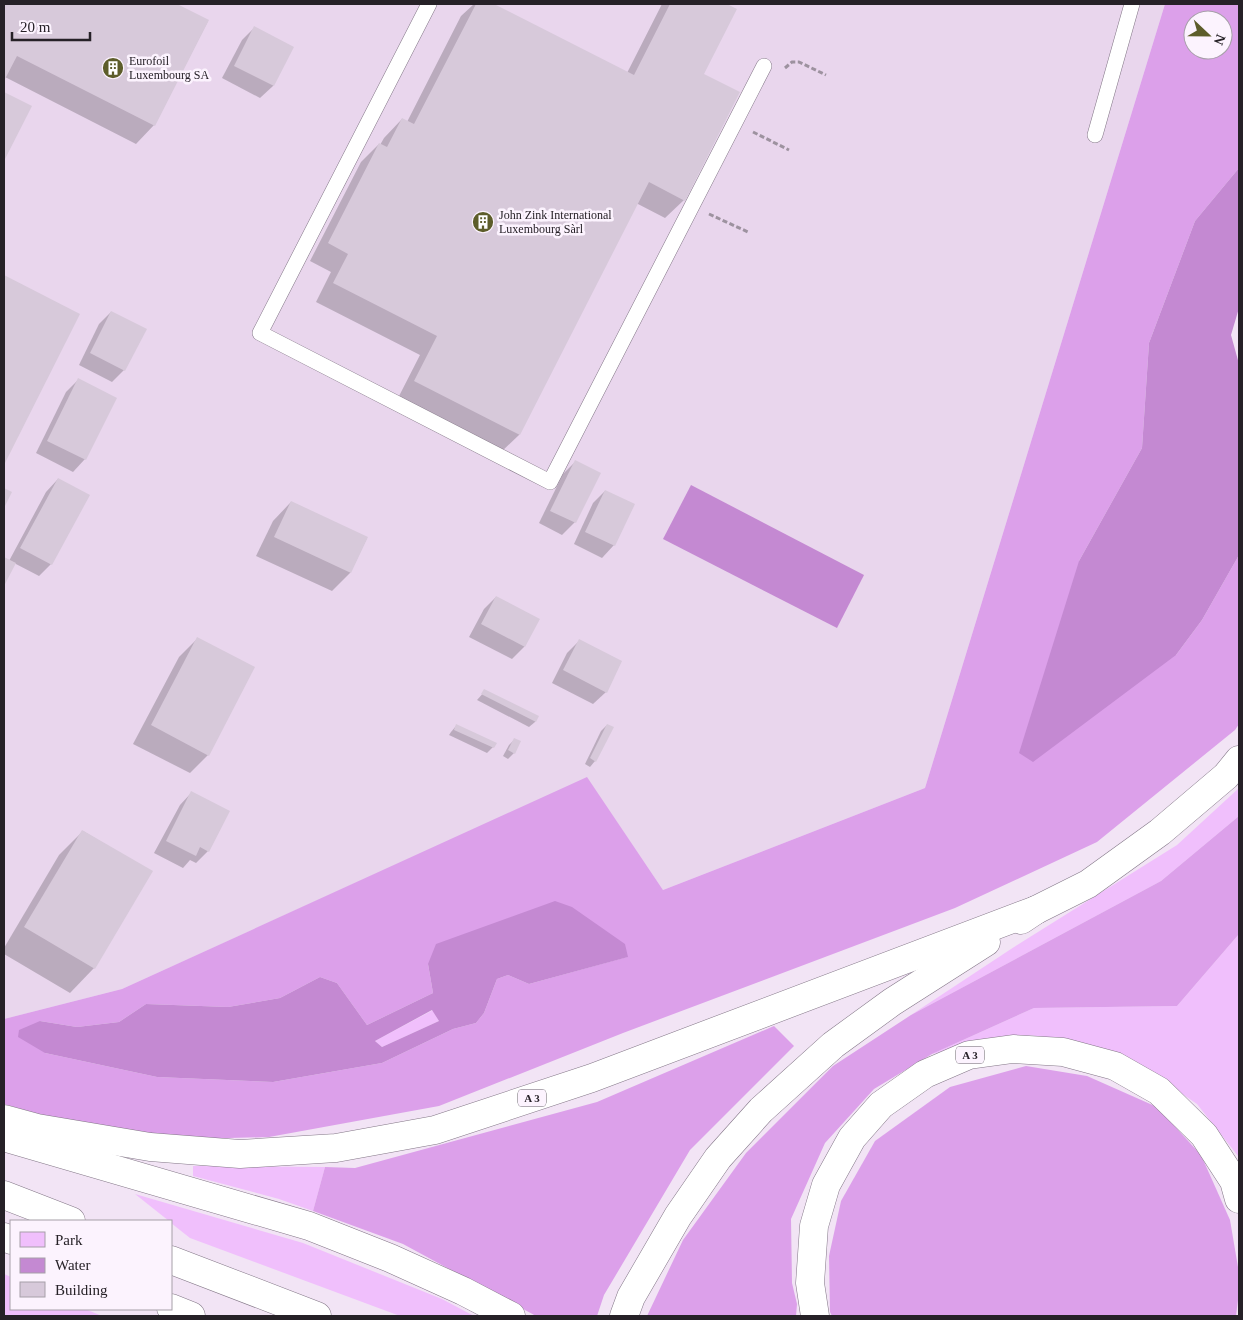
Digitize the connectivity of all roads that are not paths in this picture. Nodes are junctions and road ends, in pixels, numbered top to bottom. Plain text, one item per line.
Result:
1 (429, 4) edge
2 (1132, 4) edge
3 (764, 66) road end
4 (1095, 135) dead end
5 (1239, 760) edge
6 (1036, 910) junction
7 (4, 1120) edge
8 (4, 1137) edge
9 (4, 1196) edge
10 (1239, 1198) edge
11 (68, 1220) edge
12 (172, 1260) edge
13 (627, 1306) edge
14 (172, 1308) edge
15 (191, 1316) edge
16 (317, 1316) edge
17 (511, 1316) edge
18 (815, 1316) edge

1 - 3 lane
2 - 4 lane
5 - 6 highway, A 3
6 - 7 highway, A 3
6 - 13 highway, A 3
8 - 17 highway
9 - 11 highway
10 - 18 highway, A 3
12 - 16 highway
14 - 15 highway

